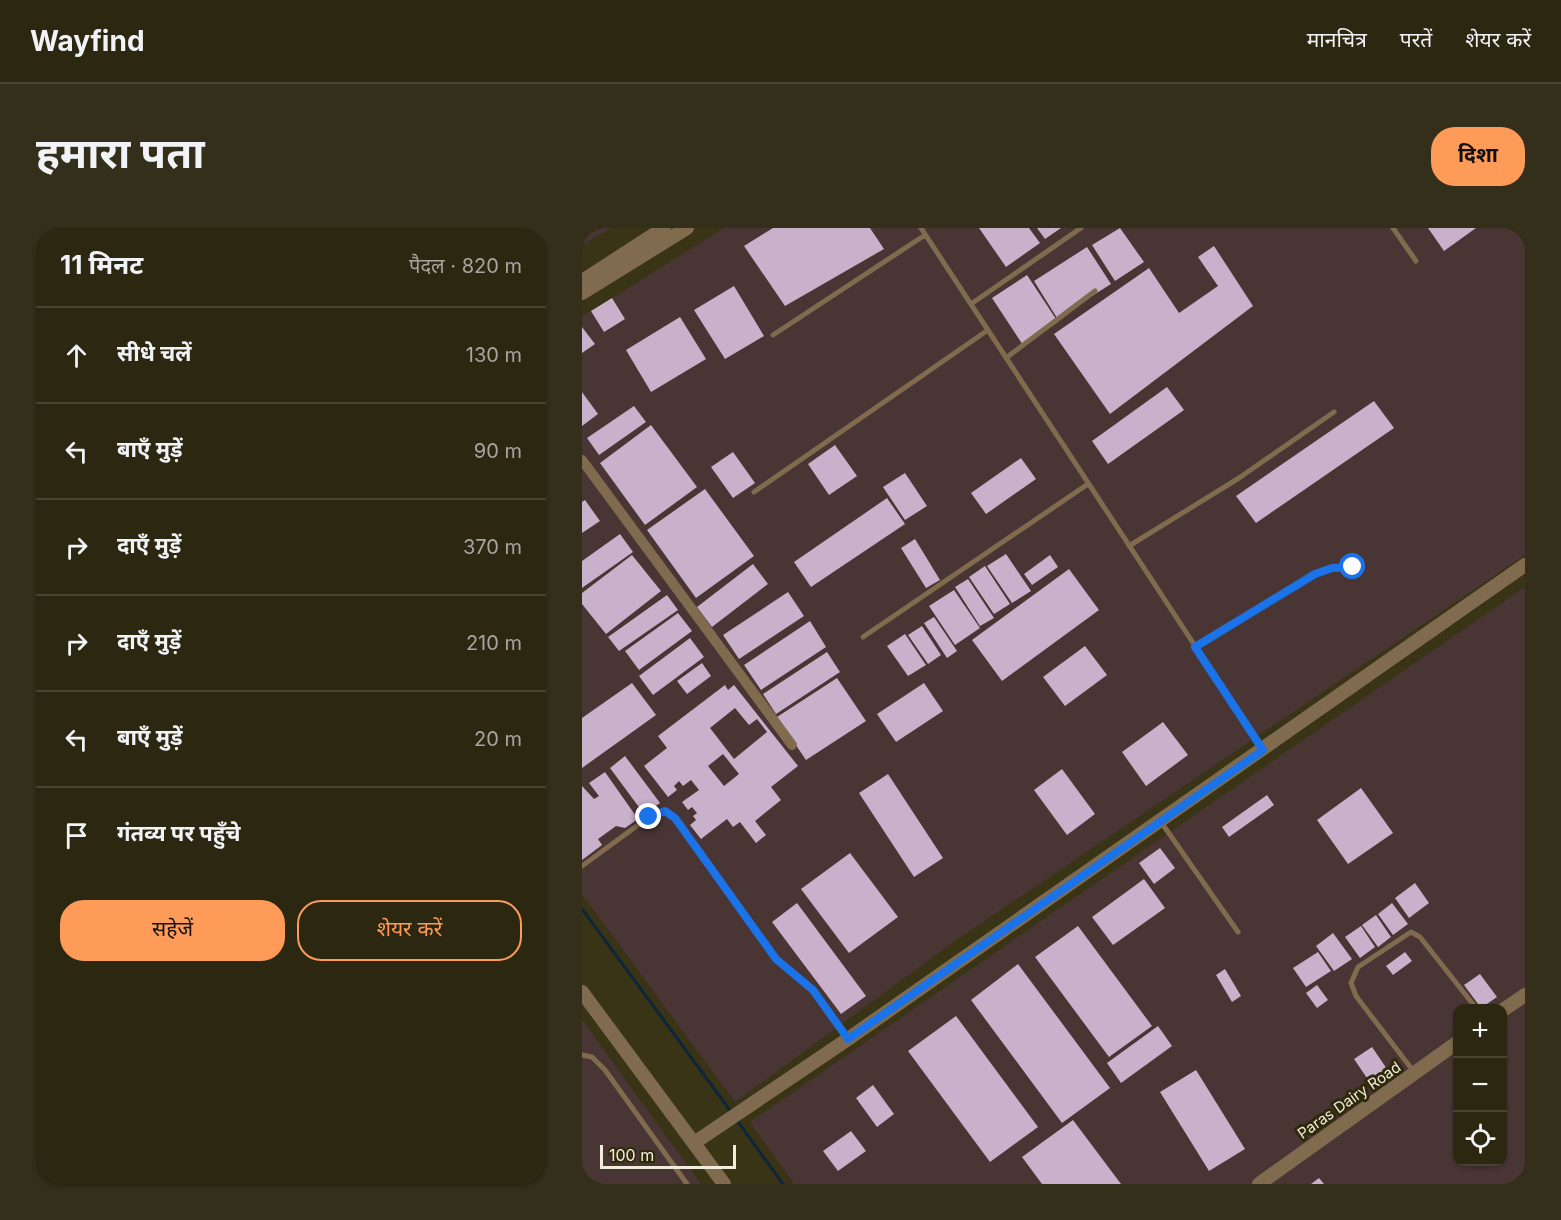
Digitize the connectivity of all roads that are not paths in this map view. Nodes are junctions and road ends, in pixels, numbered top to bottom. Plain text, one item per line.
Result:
1 (664, 228) edge
2 (687, 228) edge
3 (921, 228) edge
4 (1081, 228) edge
5 (1394, 228) edge
6 (925, 235) junction
7 (1416, 261) dead end
8 (582, 280) edge
9 (1095, 291) dead end
10 (582, 293) edge
11 (971, 304) junction
12 (988, 330) junction
13 (773, 335) dead end
14 (1006, 358) junction
15 (1334, 412) dead end
16 (582, 460) edge
17 (1088, 484) junction
18 (754, 492) dead end
19 (1129, 546) junction
20 (1525, 565) edge
21 (1361, 568) dead end
22 (863, 637) dead end
23 (1195, 647) junction
24 (792, 745) dead end
25 (1263, 750) junction
26 (1161, 820) junction
27 (582, 866) edge
28 (1238, 932) dead end
29 (582, 992) edge
30 (1525, 995) edge
31 (1473, 1004) edge
32 (1507, 1007) edge
33 (848, 1039) junction
34 (1453, 1046) edge
35 (582, 1055) edge
36 (1415, 1073) junction
37 (694, 1143) junction
38 (687, 1184) edge
39 (724, 1184) edge
40 (1259, 1184) edge

1 - 8 street
2 - 10 street
3 - 6 lane
4 - 11 lane
5 - 7 lane
6 - 11 lane
6 - 13 lane
9 - 14 lane
11 - 12 lane
12 - 14 lane
12 - 18 lane
14 - 17 lane
15 - 19 lane
16 - 24 street
17 - 19 lane
17 - 22 lane
19 - 23 lane
20 - 25 street
21 - 23 lane
23 - 25 lane
25 - 26 street
26 - 28 lane
26 - 33 street
27 - 33 lane
29 - 37 street
30 - 32 street
31 - 36 lane
33 - 37 street
34 - 36 street, Paras Dairy Road
35 - 38 lane
36 - 40 street, Paras Dairy Road
37 - 39 street

